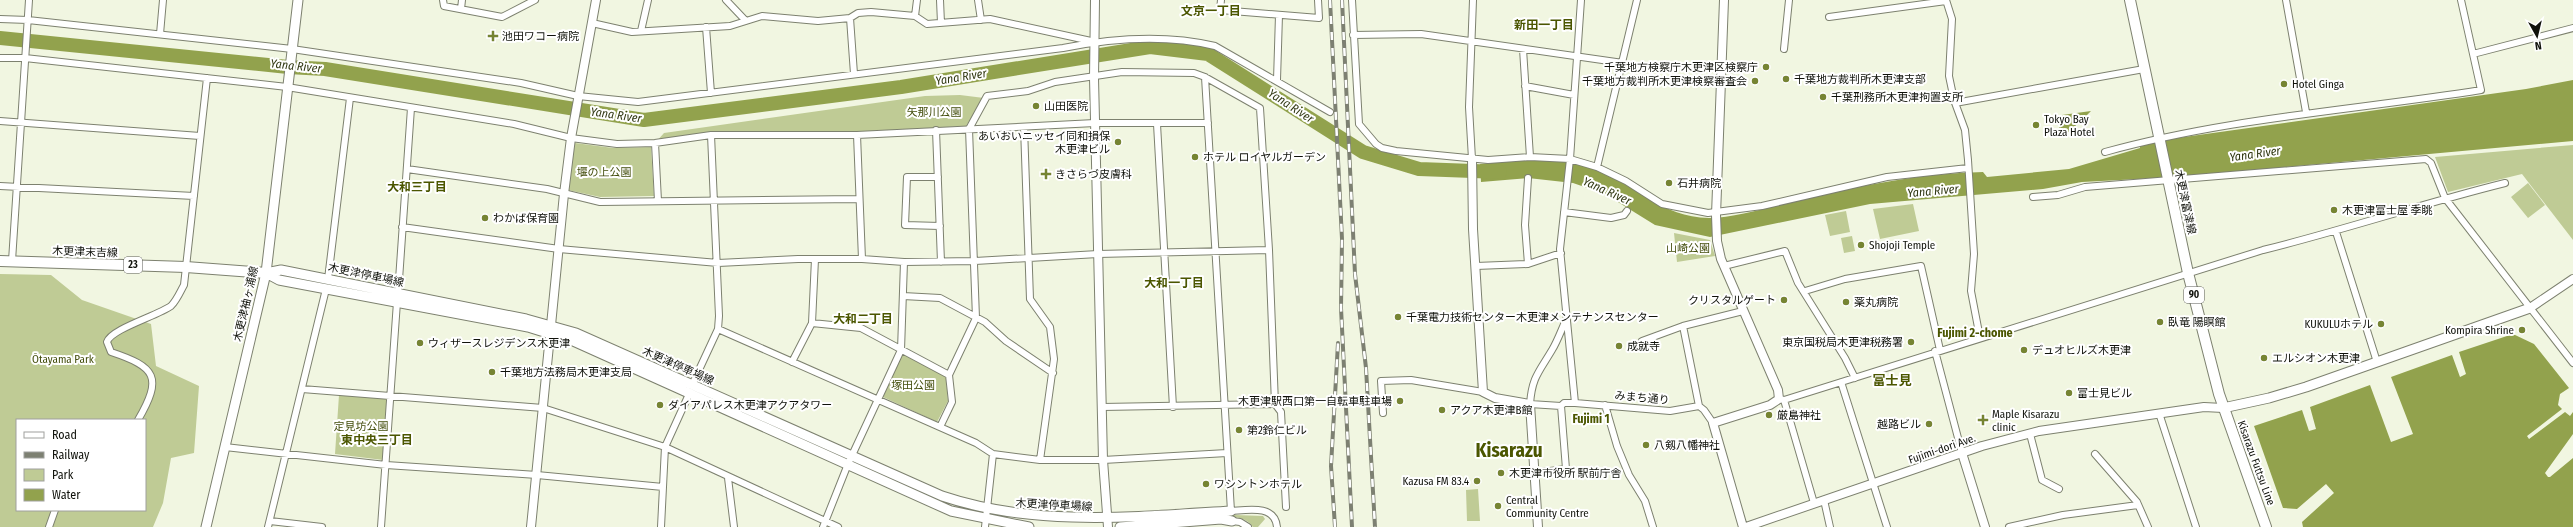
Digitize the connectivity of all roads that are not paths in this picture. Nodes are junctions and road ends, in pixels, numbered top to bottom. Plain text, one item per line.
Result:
1 (29, 0) edge
2 (163, 0) edge
3 (298, 0) edge
4 (443, 0) edge
5 (462, 0) edge
6 (534, 0) edge
7 (596, 0) edge
8 (648, 0) edge
9 (726, 0) edge
10 (917, 0) edge
11 (940, 0) edge
12 (978, 0) edge
13 (1095, 0) edge
14 (1221, 0) edge
15 (1318, 0) edge
16 (1352, 0) edge
17 (1473, 0) edge
18 (1581, 0) edge
19 (1637, 0) edge
20 (1724, 0) edge
21 (1789, 0) edge
22 (1946, 0) edge
23 (2130, 0) edge
24 (2286, 0) edge
25 (2460, 0) edge
26 (461, 9) junction
27 (1279, 15) junction
28 (915, 16) junction
29 (1829, 17) dead end
30 (850, 18) junction
31 (0, 19) edge
32 (745, 20) junction
33 (981, 20) junction
34 (28, 22) junction
35 (592, 23) junction
36 (941, 23) junction
37 (706, 27) junction
38 (2573, 28) edge
39 (641, 31) junction
40 (160, 34) junction
41 (1353, 35) junction
42 (1094, 42) junction
43 (1472, 43) junction
44 (1523, 49) junction
45 (1784, 49) dead end
46 (292, 51) junction
47 (2472, 54) junction
48 (1577, 56) junction
49 (26, 57) junction
50 (0, 58) edge
51 (1623, 63) junction
52 (2144, 69) junction
53 (854, 74) junction
54 (1205, 76) junction
55 (206, 78) junction
56 (1094, 78) junction
57 (1277, 80) junction
58 (288, 85) junction
59 (1526, 86) junction
60 (711, 93) junction
61 (1574, 95) junction
62 (578, 96) junction
63 (350, 98) junction
64 (1955, 103) junction
65 (411, 108) junction
66 (1330, 112) dead end
67 (2306, 112) junction
68 (0, 121) edge
69 (21, 122) junction
70 (1095, 123) junction
71 (1157, 124) junction
72 (1208, 124) junction
73 (1024, 127) junction
74 (969, 129) junction
75 (936, 130) junction
76 (711, 135) junction
77 (857, 135) junction
78 (200, 136) junction
79 (571, 138) junction
80 (2158, 138) junction
81 (655, 143) junction
82 (2104, 152) dead end
83 (1530, 157) junction
84 (1472, 159) junction
85 (1570, 159) junction
86 (1597, 167) junction
87 (406, 169) junction
88 (1968, 170) junction
89 (938, 177) junction
90 (1528, 178) dead end
91 (2168, 182) junction
92 (2505, 183) dead end
93 (0, 186) edge
94 (17, 186) junction
95 (564, 194) junction
96 (194, 196) junction
97 (2033, 197) dead end
98 (2444, 198) junction
99 (714, 199) junction
100 (859, 199) junction
101 (658, 201) junction
102 (1627, 211) dead end
103 (1564, 212) junction
104 (1716, 214) junction
105 (940, 226) junction
106 (402, 227) junction
107 (2336, 232) junction
108 (559, 250) junction
109 (1269, 250) junction
110 (1163, 252) junction
111 (1215, 252) junction
112 (1561, 253) junction
113 (1098, 254) junction
114 (1029, 258) junction
115 (815, 259) junction
116 (862, 259) junction
117 (0, 260) edge
118 (12, 261) junction
119 (975, 261) junction
120 (904, 262) junction
121 (941, 262) junction
122 (718, 263) junction
123 (1528, 264) junction
124 (1476, 266) junction
125 (1724, 266) junction
126 (186, 267) junction
127 (266, 273) junction
128 (2188, 273) junction
129 (328, 279) junction
130 (2573, 279) edge
131 (2573, 284) edge
132 (326, 289) junction
133 (1805, 291) junction
134 (903, 296) junction
135 (397, 298) junction
136 (2530, 308) junction
137 (1743, 311) junction
138 (976, 318) junction
139 (1566, 321) junction
140 (812, 323) junction
141 (1683, 326) junction
142 (718, 329) junction
143 (551, 330) junction
144 (1980, 338) junction
145 (1642, 341) dead end
146 (901, 350) junction
147 (1938, 351) junction
148 (792, 362) junction
149 (2377, 362) junction
150 (2573, 363) edge
151 (1053, 373) junction
152 (949, 375) junction
153 (1855, 378) junction
154 (1842, 382) junction
155 (302, 389) junction
156 (691, 389) junction
157 (1483, 392) junction
158 (390, 396) junction
159 (878, 400) junction
160 (1782, 400) junction
161 (1575, 403) junction
162 (1275, 404) junction
163 (1530, 404) junction
164 (1605, 405) junction
165 (1102, 406) junction
166 (1224, 406) junction
167 (1561, 406) junction
168 (1699, 406) junction
169 (1173, 407) junction
170 (543, 408) junction
171 (2223, 408) junction
172 (1383, 413) dead end
173 (2159, 413) junction
174 (139, 419) edge
175 (1713, 423) junction
176 (940, 427) junction
177 (2030, 434) junction
178 (225, 447) junction
179 (665, 447) junction
180 (287, 453) junction
181 (1227, 453) junction
182 (1962, 453) junction
183 (993, 454) junction
184 (2095, 454) dead end
185 (850, 460) junction
186 (1040, 460) junction
187 (1103, 460) junction
188 (386, 465) junction
189 (1534, 473) junction
190 (537, 475) junction
191 (728, 478) junction
192 (1873, 484) junction
193 (663, 487) junction
194 (2059, 489) dead end
195 (1824, 500) junction
196 (1814, 503) junction
197 (2138, 505) junction
198 (1286, 507) dead end
199 (55, 511) edge
200 (1231, 511) junction
201 (986, 519) edge
202 (1232, 521) joint
203 (1107, 523) edge
204 (269, 524) edge
205 (824, 524) edge
206 (49, 527) edge
207 (206, 527) edge
208 (322, 527) edge
209 (381, 527) edge
210 (531, 527) edge
211 (661, 527) edge
212 (734, 527) edge
213 (838, 527) edge
214 (1029, 527) edge
215 (1120, 527) edge
216 (1248, 527) edge
217 (1277, 527) edge
218 (1538, 527) edge
219 (1653, 527) edge
220 (1744, 527) edge
221 (1830, 527) edge
222 (1887, 527) edge
223 (1985, 527) edge
224 (2009, 527) edge
225 (2148, 527) edge
226 (2196, 527) edge
227 (2266, 527) edge

1 - 34 street
2 - 40 street
3 - 46 main road
4 - 26 street
5 - 26 street
6 - 26 street
7 - 35 street
8 - 39 street
9 - 32 street
10 - 28 street
11 - 36 street
12 - 33 street
13 - 42 street
14 - 27 street
15 - 27 street
16 - 41 street
17 - 43 street
18 - 48 street
19 - 51 street
20 - 104 street
21 - 45 street
22 - 29 street
22 - 64 street
23 - 52 main road, 木更津富津線 / 90
24 - 67 street
25 - 47 street
27 - 57 street
28 - 30 street
28 - 36 street
30 - 32 street
30 - 53 street
31 - 34 street
32 - 37 street
33 - 36 street
33 - 42 street
34 - 40 street
34 - 49 street
35 - 39 street
35 - 62 street
37 - 39 street
37 - 60 street
38 - 47 street
40 - 46 street
41 - 43 street
41 - 84 street
42 - 53 street
42 - 56 street
42 - 57 street
43 - 44 street
43 - 84 street
44 - 48 street
44 - 59 street
46 - 58 main road, 木更津袖ヶ浦線
46 - 62 street
47 - 67 street
48 - 51 street
48 - 61 street
49 - 50 street
49 - 55 street
49 - 69 street
51 - 86 street
52 - 64 street
52 - 80 main road, 木更津富津線 / 90
53 - 60 street
54 - 56 street
54 - 72 street
54 - 109 street
55 - 58 street
55 - 78 street
56 - 70 street
56 - 74 street
57 - 66 street
58 - 63 street
58 - 127 main road, 木更津袖ヶ浦線
59 - 61 street
59 - 83 street
60 - 62 street
61 - 85 street
62 - 79 street
63 - 65 street
63 - 129 street
64 - 88 street
65 - 79 street
65 - 87 street
67 - 80 street
68 - 69 street
69 - 78 street
69 - 94 street
70 - 71 street
70 - 73 street
70 - 113 street
71 - 72 street
71 - 110 street
72 - 111 street
73 - 74 street
73 - 114 street
74 - 75 street
74 - 119 street
75 - 77 street
75 - 89 street
76 - 77 street
76 - 81 street
76 - 99 street
77 - 100 street
78 - 96 street
79 - 81 street
79 - 95 street
80 - 82 street
80 - 91 main road, 木更津富津線 / 90
81 - 101 street
83 - 84 street
83 - 85 street
84 - 124 street
85 - 86 street
85 - 103 street
86 - 104 street
87 - 95 street
87 - 106 street
88 - 104 street
88 - 144 street
89 - 105 street
89 - 105 street
90 - 123 street
91 - 97 street
91 - 98 street
91 - 128 main road, 木更津富津線 / 90
92 - 98 street
93 - 94 street
94 - 96 street
94 - 118 street
95 - 101 street
95 - 108 street
96 - 126 street
98 - 107 street
98 - 136 street
99 - 100 street
99 - 101 street
99 - 122 street
100 - 116 street
102 - 103 street
103 - 112 street
104 - 125 street
105 - 121 street
106 - 108 street
106 - 135 street
107 - 128 street
107 - 149 street
108 - 122 street
108 - 143 street
109 - 111 street
109 - 162 street
110 - 111 street
110 - 113 street
110 - 169 street
111 - 166 street
112 - 123 street
112 - 139 street
113 - 114 street
113 - 165 street
114 - 119 street
114 - 151 street
115 - 116 street
115 - 122 street
115 - 140 street
116 - 120 street
117 - 118 main road, 木更津末吉線 / 23
118 - 126 main road, 木更津末吉線 / 23
119 - 121 street
119 - 138 street
120 - 121 street
120 - 134 street
122 - 142 street
123 - 124 street
124 - 157 street
125 - 133 street
125 - 137 street
126 - 127 main road, 木更津末吉線 / 23
126 - 174 street
127 - 129 main road, 木更津停車場線
127 - 132 main road, 木更津停車場線
127 - 178 main road, 木更津袖ヶ浦線
128 - 144 street
128 - 171 main road, 木更津富津線 / 90
129 - 135 main road, 木更津停車場線
130 - 136 street
131 - 136 street
132 - 135 main road, 木更津停車場線
132 - 155 street
133 - 147 street
133 - 153 street
134 - 138 street
134 - 146 street
135 - 143 main road, 木更津停車場線
135 - 158 street
136 - 149 main road
136 - 150 street
137 - 141 street
137 - 160 street
138 - 151 street
138 - 152 street
139 - 161 street
139 - 163 street
140 - 146 street
140 - 148 street
141 - 145 street
141 - 168 street
142 - 148 street
142 - 156 street
143 - 156 main road, 木更津停車場線
143 - 170 street
144 - 147 street
146 - 152 street
146 - 159 street
147 - 153 street
147 - 182 street
148 - 159 street
149 - 171 main road
151 - 186 street
152 - 176 street
153 - 154 street
154 - 160 street
154 - 192 street
155 - 158 street
155 - 180 street
156 - 179 street
156 - 185 main road, 木更津停車場線
157 - 163 street
157 - 172 street
158 - 170 street
158 - 188 street
159 - 176 street
159 - 185 street
160 - 175 street
160 - 196 street
161 - 164 street, みまち通り
161 - 167 street, みまち通り
162 - 166 street
162 - 198 street
163 - 167 street, みまち通り
163 - 189 street
164 - 168 street, みまち通り
164 - 219 street
165 - 169 street
165 - 187 street
166 - 169 street
166 - 181 street
167 - 189 street
168 - 175 street
170 - 179 street
170 - 190 street
171 - 173 street, Fujimi-dori Ave.
171 - 227 main road, Kisarazu Futtsu Line / 90
173 - 177 street, Fujimi-dori Ave.
173 - 226 street
175 - 220 street
176 - 183 street
177 - 182 street, Fujimi-dori Ave.
177 - 194 street
178 - 180 street
178 - 207 main road, 木更津袖ヶ浦線
179 - 191 street
179 - 193 street
180 - 188 street
180 - 204 street
181 - 187 street
181 - 200 street
182 - 192 street, Fujimi-dori Ave.
182 - 223 street
183 - 186 street
183 - 201 street
184 - 197 street
185 - 201 main road, 木更津停車場線
185 - 205 street
186 - 187 street
187 - 203 street
188 - 190 street
188 - 209 street
189 - 218 street
190 - 193 street
190 - 210 street
191 - 205 street
191 - 212 street
192 - 195 street, Fujimi-dori Ave.
192 - 222 street
193 - 211 street
195 - 196 street, Fujimi-dori Ave.
195 - 221 street
196 - 220 street, Fujimi-dori Ave.
197 - 224 street
197 - 225 street
199 - 206 street
200 - 203 main road, 木更津停車場線
200 - 217 street
201 - 203 main road, 木更津停車場線
201 - 214 main road, 木更津停車場線
202 - 215 main road
202 - 216 street
204 - 208 street
205 - 213 street

